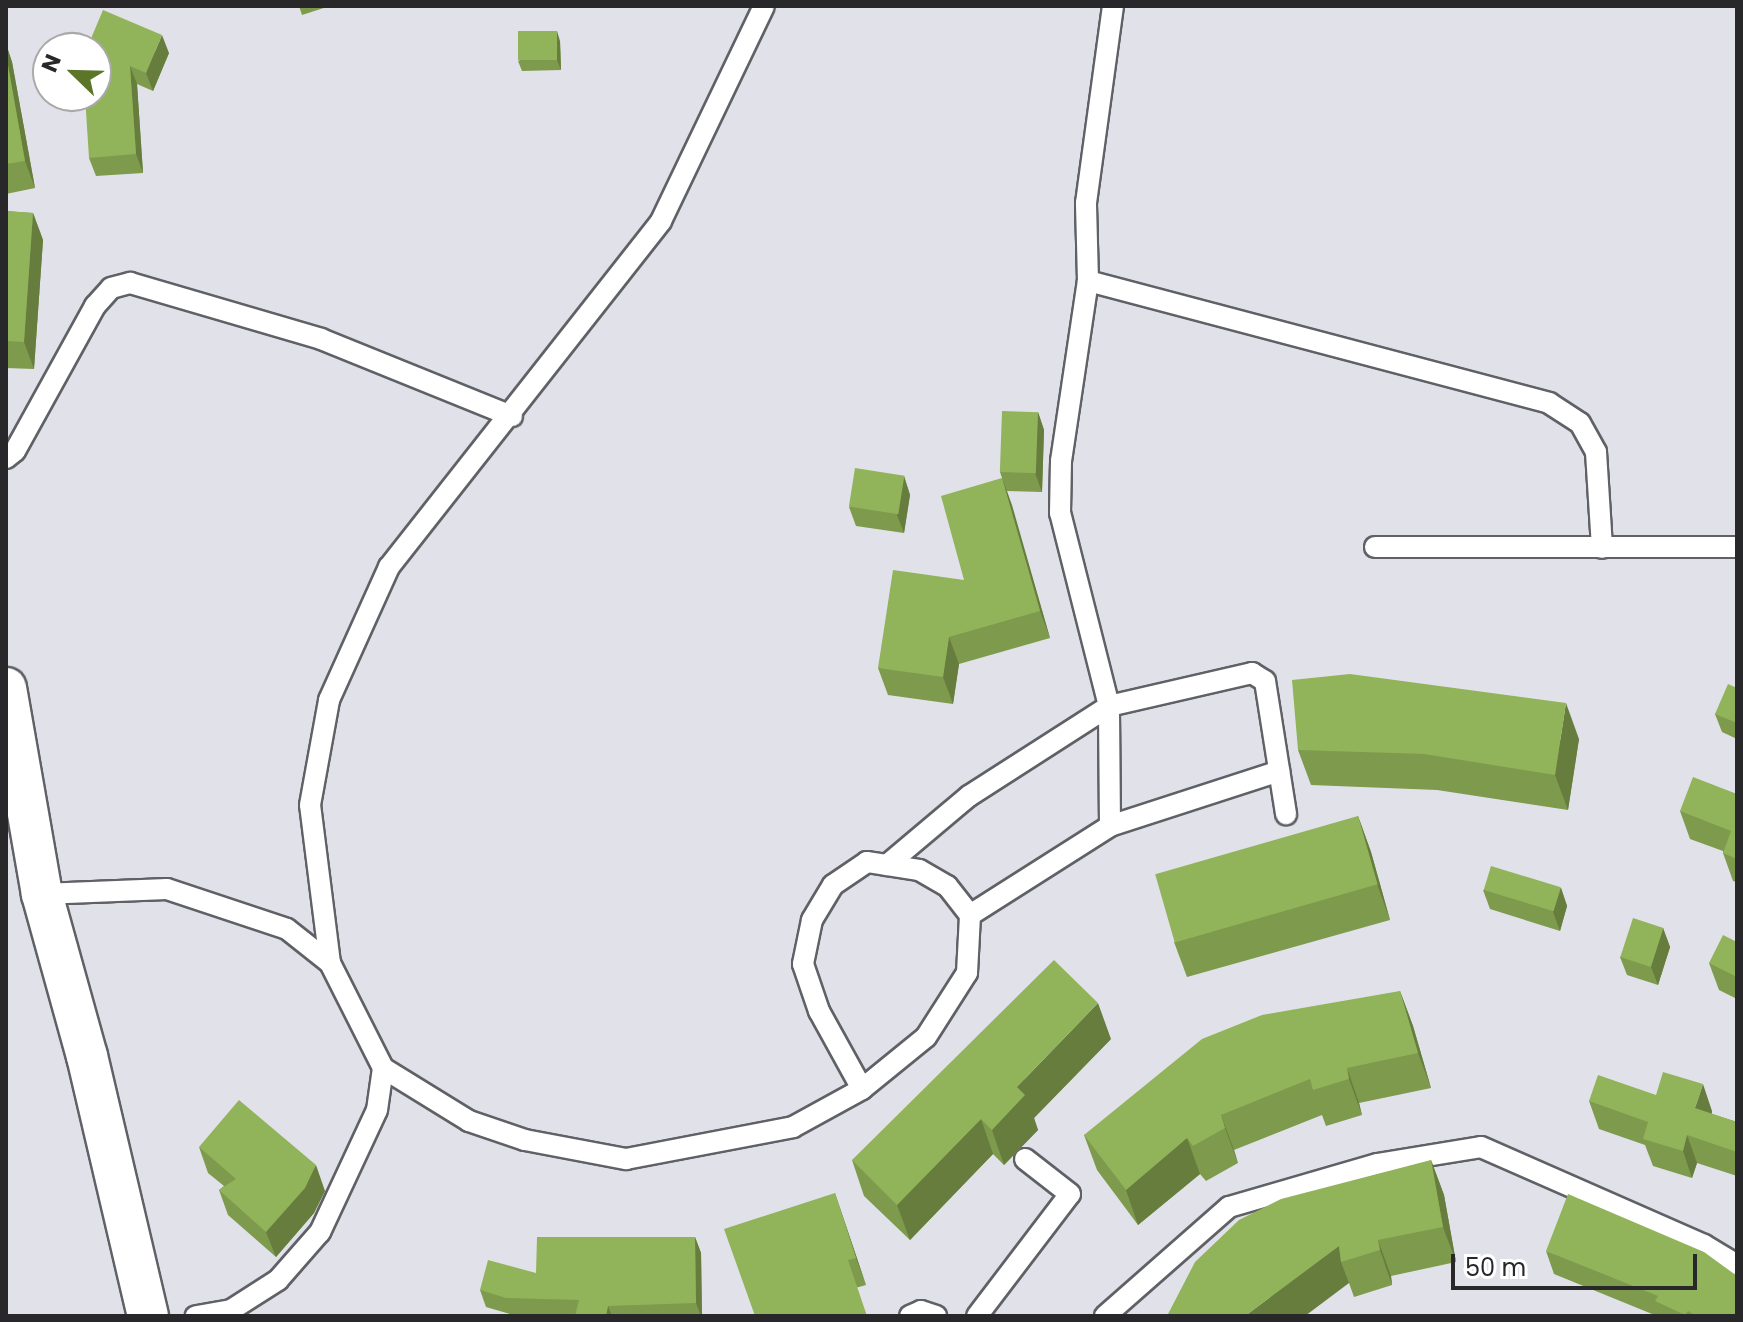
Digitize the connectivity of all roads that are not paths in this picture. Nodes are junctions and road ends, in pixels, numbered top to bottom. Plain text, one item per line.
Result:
1 (764, 6) edge
2 (1113, 6) edge
3 (1088, 281) junction
4 (512, 416) junction
5 (6, 458) edge
6 (1375, 547) dead end
7 (1737, 547) edge
8 (1602, 548) junction
9 (6, 688) edge
10 (1109, 706) junction
11 (1279, 771) junction
12 (1286, 814) dead end
13 (1110, 826) junction
14 (887, 865) junction
15 (42, 894) junction
16 (970, 915) junction
17 (330, 963) junction
18 (383, 1068) junction
19 (862, 1089) junction
20 (1025, 1159) dead end
21 (1737, 1265) edge
22 (233, 1313) edge
23 (148, 1316) edge
24 (196, 1316) edge
25 (910, 1316) edge
26 (936, 1316) edge
27 (977, 1316) edge
28 (1105, 1316) edge

1 - 4 lane
2 - 3 lane
3 - 8 lane
3 - 10 lane
4 - 5 lane
4 - 17 lane
6 - 8 lane
7 - 8 lane
9 - 15 street
10 - 11 lane
10 - 13 lane
10 - 14 lane
11 - 12 lane
11 - 13 lane
13 - 16 lane
14 - 16 lane
14 - 19 lane
15 - 17 lane
15 - 23 street
16 - 19 lane
17 - 18 lane
18 - 19 lane
18 - 22 lane
20 - 27 lane
21 - 28 lane
22 - 24 lane
25 - 26 lane

